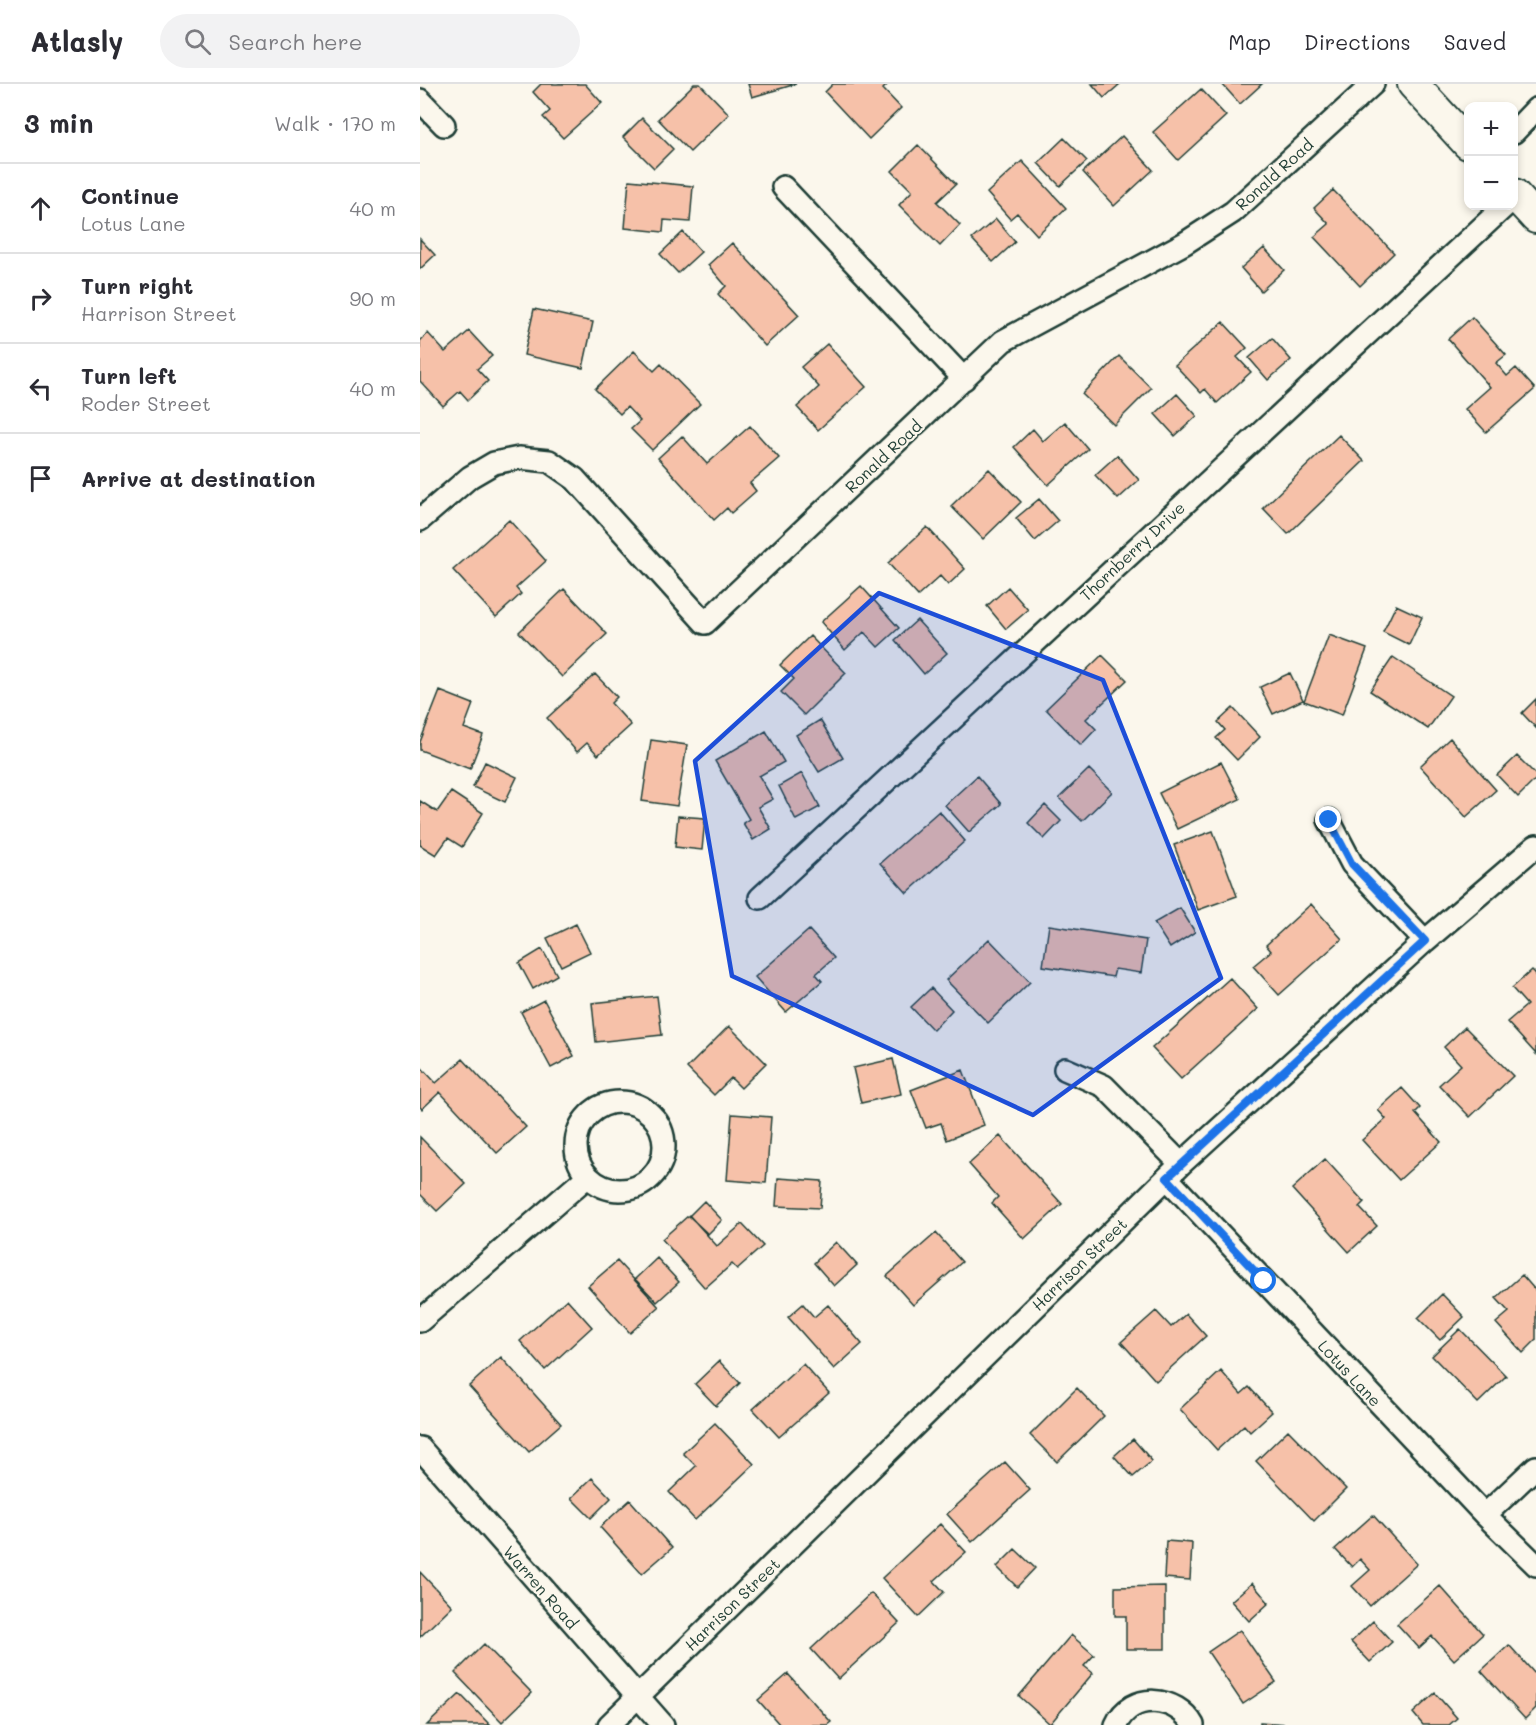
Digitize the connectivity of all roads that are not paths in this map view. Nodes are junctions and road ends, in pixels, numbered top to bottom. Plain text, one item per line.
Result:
1 (1373, 84) edge
2 (1413, 84) edge
3 (420, 99) edge
4 (1536, 109) edge
5 (444, 125) dead end
6 (1518, 128) edge
7 (1464, 140) edge
8 (783, 187) dead end
9 (1518, 203) edge
10 (1499, 210) edge
11 (1536, 218) edge
12 (964, 379) junction
13 (420, 520) edge
14 (1329, 820) dead end
15 (1536, 846) edge
16 (760, 898) dead end
17 (1425, 941) junction
18 (1065, 1069) dead end
19 (1174, 1171) junction
20 (588, 1176) junction
21 (420, 1321) edge
22 (420, 1448) edge
23 (1536, 1467) edge
24 (1485, 1515) junction
25 (1536, 1565) edge
26 (637, 1697) junction
27 (609, 1725) edge
28 (663, 1725) edge
29 (1116, 1725) edge
30 (1194, 1725) edge

1 - 12 street, Ronald Road
2 - 7 main road
3 - 5 street
4 - 6 street
8 - 12 street
9 - 11 main road
10 - 16 street, Thornberry Drive
12 - 13 street, Ronald Road
14 - 17 street
15 - 17 street, Harrison Street
17 - 19 street, Harrison Street
18 - 19 street, Lotus Lane
19 - 24 street, Lotus Lane
19 - 26 street, Harrison Street
20 - 20 street
20 - 21 street
22 - 26 street, Warren Road
23 - 24 street
24 - 25 street, Lotus Lane
26 - 27 street, Harrison Street
26 - 28 street, Warren Road
29 - 30 street

